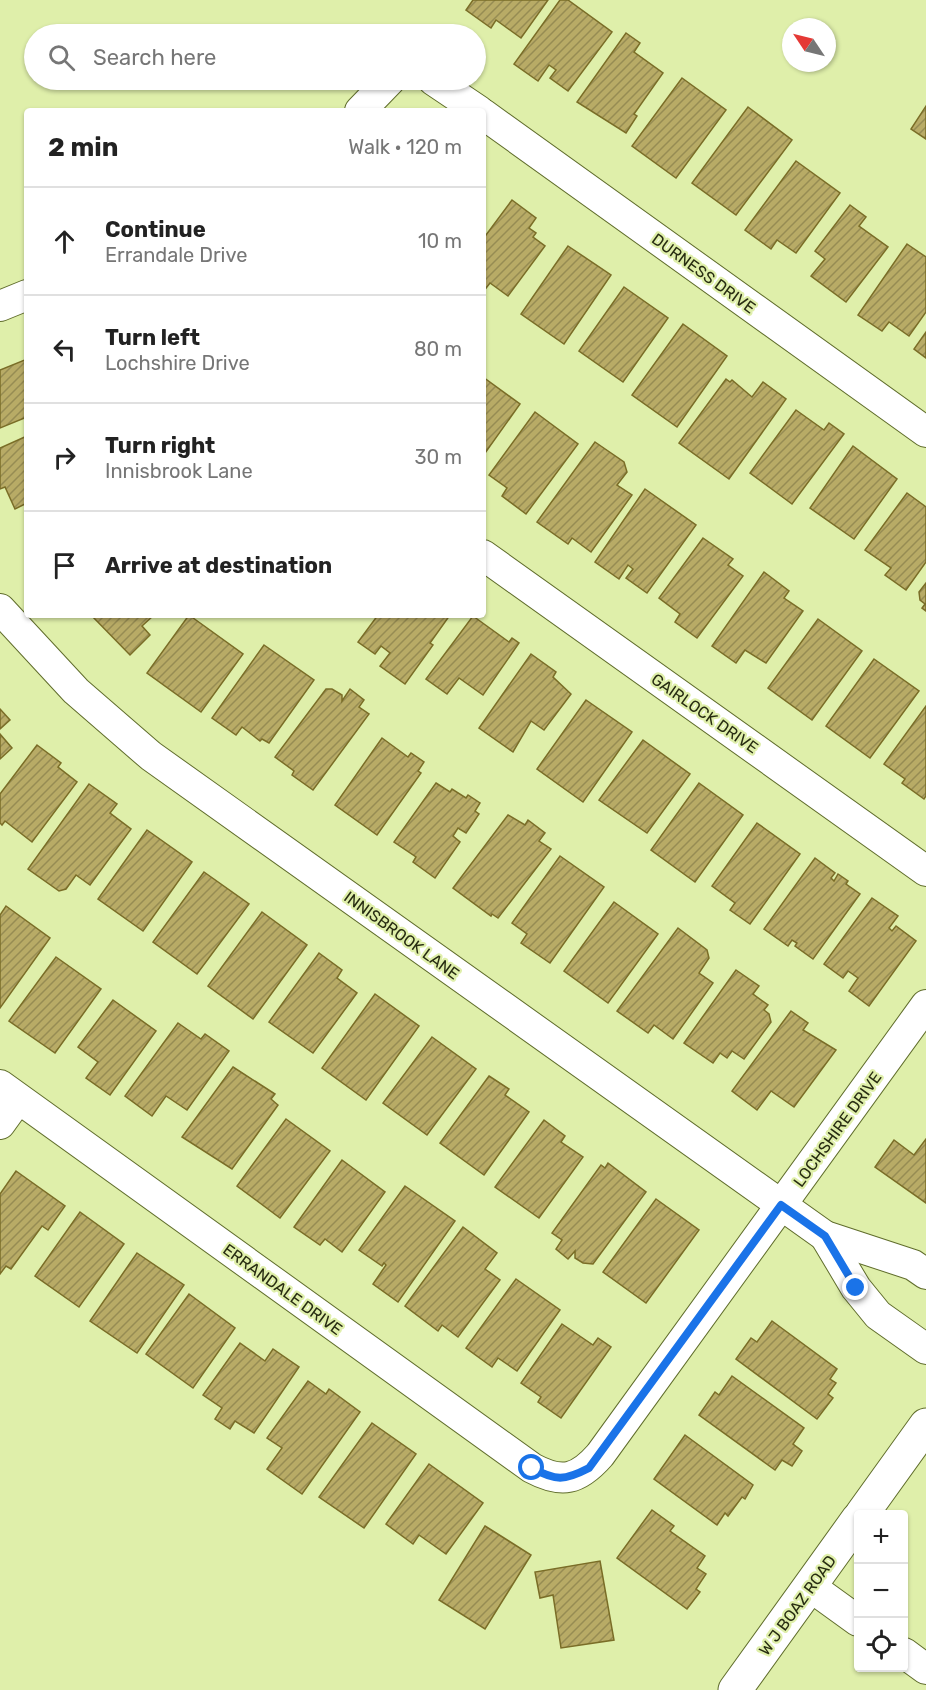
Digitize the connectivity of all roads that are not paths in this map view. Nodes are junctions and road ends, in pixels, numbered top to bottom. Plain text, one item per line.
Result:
1 (380, 90) edge
2 (448, 90) edge
3 (363, 108) edge
4 (475, 108) edge
5 (486, 116) edge
6 (24, 296) edge
7 (0, 306) edge
8 (926, 432) edge
9 (486, 557) edge
10 (0, 609) edge
11 (926, 871) edge
12 (926, 1005) edge
13 (9, 1092) edge
14 (0, 1124) edge
15 (781, 1205) junction
16 (825, 1236) junction
17 (926, 1274) edge
18 (926, 1349) edge
19 (926, 1425) edge
20 (571, 1478) joint
21 (866, 1510) edge
22 (854, 1526) edge
23 (811, 1587) junction
24 (854, 1618) edge
25 (908, 1656) edge
26 (926, 1669) edge
27 (735, 1690) edge

1 - 3 street
2 - 4 street
5 - 8 street, DURNESS DRIVE
6 - 7 street
9 - 11 street, GAIRLOCK DRIVE
10 - 15 street, INNISBROOK LANE
12 - 15 street, LOCHSHIRE DRIVE
13 - 14 street
13 - 20 street, ERRANDALE DRIVE
15 - 16 street, INNISBROOK LANE
15 - 20 street, LOCHSHIRE DRIVE
16 - 17 street, INNISBROOK LANE
16 - 18 street, INNISBROOK LANE
19 - 21 street
22 - 23 street, W J BOAZ ROAD
23 - 24 street
23 - 27 street, W J BOAZ ROAD
25 - 26 street

